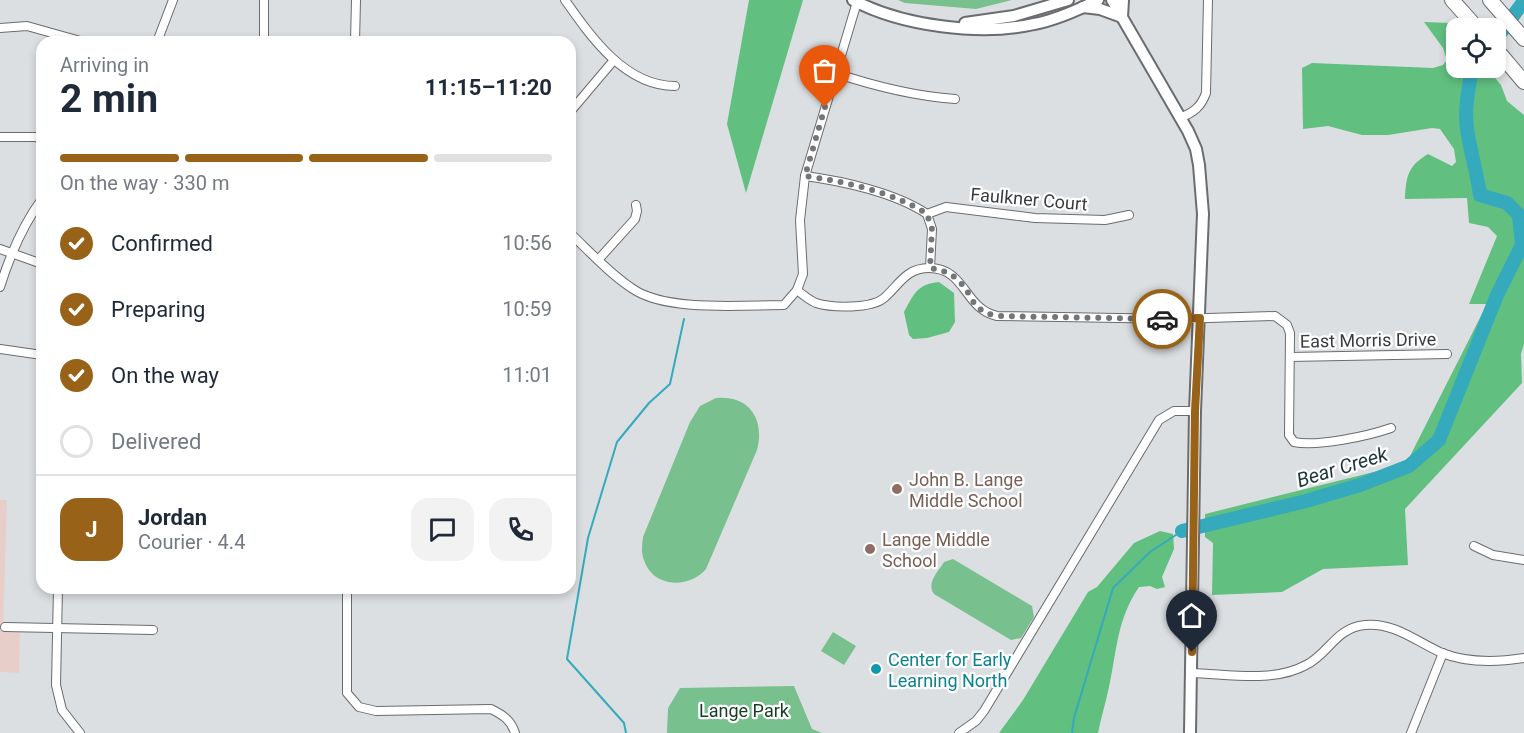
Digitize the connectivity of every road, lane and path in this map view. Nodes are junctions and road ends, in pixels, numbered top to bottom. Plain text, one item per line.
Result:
1 (173, 0) edge
2 (264, 0) edge
3 (356, 0) edge
4 (565, 0) edge
5 (1068, 0) edge
6 (1098, 0) edge
7 (1112, 0) edge
8 (1123, 0) edge
9 (1208, 0) edge
10 (1444, 0) edge
11 (1452, 0) edge
12 (855, 1) edge
13 (1491, 1) edge
14 (1083, 7) junction
15 (1122, 17) junction
16 (1467, 18) edge
17 (1468, 18) edge
18 (944, 25) junction
19 (0, 28) edge
20 (63, 36) edge
21 (159, 36) edge
22 (264, 36) edge
23 (355, 36) edge
24 (1524, 39) edge
25 (614, 60) junction
26 (1506, 62) edge
27 (835, 73) junction
28 (1524, 82) edge
29 (675, 86) dead end
30 (955, 99) dead end
31 (576, 105) edge
32 (1180, 118) junction
33 (0, 137) edge
34 (36, 137) edge
35 (805, 176) junction
36 (636, 205) dead end
37 (36, 207) edge
38 (927, 214) junction
39 (1128, 215) dead end
40 (576, 239) edge
41 (0, 249) edge
42 (11, 253) junction
43 (598, 260) junction
44 (36, 262) edge
45 (930, 268) junction
46 (0, 287) edge
47 (796, 290) junction
48 (1200, 318) junction
49 (0, 349) edge
50 (36, 354) edge
51 (1447, 354) dead end
52 (1290, 357) junction
53 (1195, 411) junction
54 (1391, 428) dead end
55 (1474, 546) dead end
56 (1524, 560) edge
57 (58, 594) edge
58 (347, 594) edge
59 (5, 627) dead end
60 (58, 628) junction
61 (153, 630) dead end
62 (1443, 653) junction
63 (1524, 658) edge
64 (1192, 673) junction
65 (80, 733) edge
66 (515, 733) edge
67 (960, 733) edge
68 (1190, 733) edge
69 (1411, 733) edge

1 - 21 street
2 - 22 street
3 - 23 street
4 - 25 street
5 - 18 street
6 - 14 street
7 - 15 street
8 - 15 street
9 - 32 street
10 - 16 highway
11 - 17 highway
12 - 18 street
12 - 27 street
13 - 24 highway
14 - 15 street
14 - 18 street
15 - 32 street
19 - 20 street
25 - 29 street
25 - 31 street
26 - 28 highway
27 - 30 street
27 - 35 street
32 - 48 street
33 - 34 street
35 - 38 street
35 - 47 street
36 - 43 street
37 - 42 street
38 - 39 street, Faulkner Court
38 - 45 street
40 - 43 street
41 - 42 street
42 - 44 street
42 - 46 street
43 - 47 street
45 - 47 street
45 - 48 street
48 - 52 street
48 - 53 street
49 - 50 street
51 - 52 street, East Morris Drive
52 - 54 street
53 - 64 street
53 - 67 street
55 - 56 street
57 - 60 street
58 - 66 street
59 - 60 street
60 - 61 street
60 - 65 street
62 - 63 street
62 - 64 street
62 - 69 street
64 - 68 street

